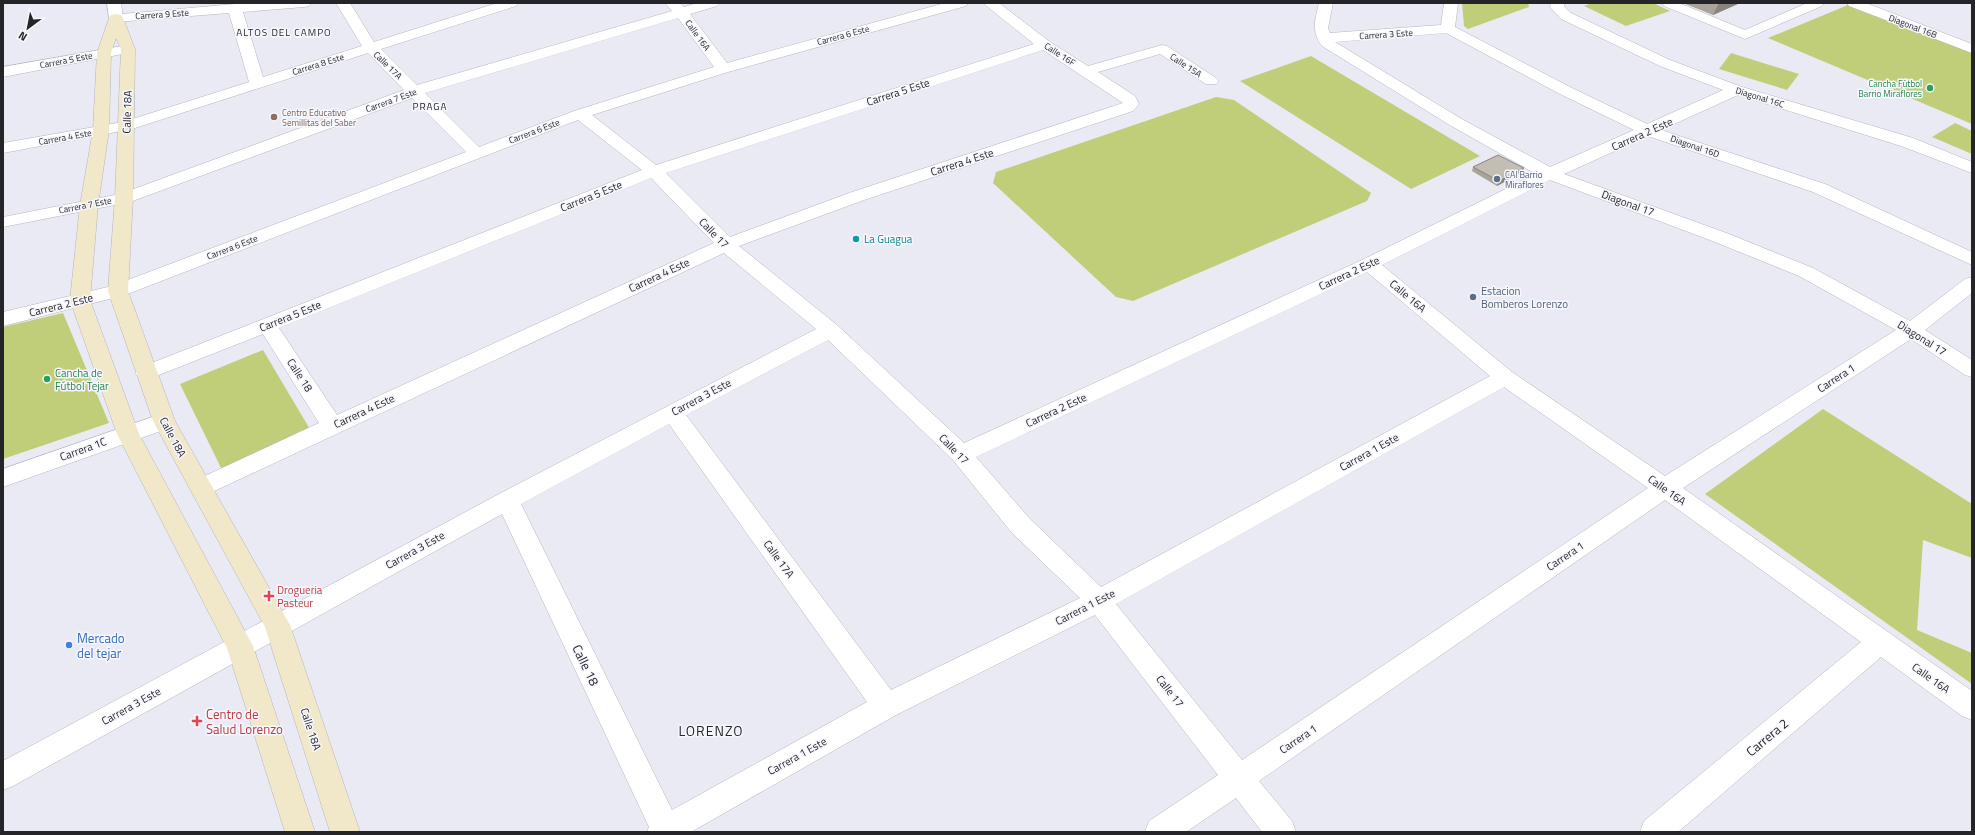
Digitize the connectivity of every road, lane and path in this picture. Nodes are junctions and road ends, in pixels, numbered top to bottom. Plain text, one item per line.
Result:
1 (304, 3) edge
2 (343, 3) edge
3 (511, 3) edge
4 (712, 3) edge
5 (961, 3) edge
6 (990, 3) edge
7 (1326, 3) edge
8 (1451, 3) edge
9 (1668, 3) edge
10 (1818, 3) edge
11 (1854, 3) edge
12 (1558, 5) edge
13 (235, 8) junction
14 (677, 8) edge
15 (466, 9) edge
16 (115, 10) edge
17 (1448, 29) junction
18 (1324, 38) junction
19 (1045, 45) junction
20 (370, 47) junction
21 (128, 49) junction
22 (1972, 49) edge
23 (104, 53) junction
24 (723, 68) junction
25 (1086, 71) junction
26 (3, 72) edge
27 (1211, 81) dead end
28 (257, 83) junction
29 (1738, 90) junction
30 (415, 91) junction
31 (1131, 104) joint
32 (580, 114) junction
33 (126, 126) junction
34 (101, 130) junction
35 (1649, 131) junction
36 (3, 148) edge
37 (477, 154) junction
38 (1972, 168) edge
39 (654, 171) junction
40 (1549, 174) junction
41 (124, 198) junction
42 (89, 205) junction
43 (3, 222) edge
44 (725, 244) junction
45 (1972, 259) edge
46 (1369, 264) junction
47 (1972, 283) edge
48 (118, 291) junction
49 (80, 300) junction
50 (3, 319) edge
51 (267, 325) junction
52 (830, 330) junction
53 (1911, 330) junction
54 (1972, 370) edge
55 (146, 373) junction
56 (1506, 377) junction
57 (672, 412) junction
58 (164, 421) junction
59 (332, 426) junction
60 (128, 434) junction
61 (961, 454) junction
62 (3, 478) edge
63 (202, 488) junction
64 (1665, 488) junction
65 (507, 500) junction
66 (1099, 601) junction
67 (277, 625) junction
68 (1880, 642) junction
69 (240, 646) junction
70 (886, 706) junction
71 (1972, 707) edge
72 (3, 776) edge
73 (1239, 779) junction
74 (664, 831) edge
75 (300, 832) edge
76 (344, 832) edge
77 (1160, 832) edge
78 (1281, 832) edge
79 (1655, 832) edge

1 - 13 street, Carrera 9 Este
2 - 20 street, Calle 17A
3 - 15 street, Carrera 8 Este
4 - 14 street, Carrera 7 Este
5 - 24 street, Carrera 6 Este
6 - 19 street, Calle 16F
7 - 18 street
8 - 17 street
9 - 10 street
11 - 22 street, Diagonal 16B
12 - 29 street, Diagonal 16C
13 - 16 street, Carrera 9 Este
13 - 28 street
14 - 24 street, Calle 16A
14 - 30 street, Carrera 7 Este
15 - 20 street, Carrera 8 Este
16 - 21 main road, Calle 18A
16 - 23 main road
17 - 18 street, Carrera 3 Este
17 - 35 street, Diagonal 16D
18 - 40 street, Diagonal 17
19 - 25 street, Calle 16F
19 - 39 street, Carrera 5 Este
20 - 28 street, Carrera 8 Este
20 - 30 street, Calle 17A
21 - 23 street, Carrera 5 Este
21 - 33 main road, Calle 18A
23 - 26 street, Carrera 5 Este
23 - 34 main road
24 - 32 street, Carrera 6 Este
25 - 27 street, Calle 15A
25 - 31 street, Calle 16F
28 - 33 street, Carrera 8 Este
29 - 35 street, Carrera 2 Este
29 - 38 street, Diagonal 16C
30 - 37 street, Calle 17A
30 - 41 street, Carrera 7 Este
31 - 44 street, Carrera 4 Este
32 - 37 street, Carrera 6 Este
32 - 39 street, Calle 17
33 - 34 street, Carrera 4 Este
33 - 41 main road, Calle 18A
34 - 36 street, Carrera 4 Este
34 - 42 main road
35 - 40 street, Carrera 2 Este
35 - 45 street, Diagonal 16D
37 - 48 street, Carrera 6 Este
39 - 44 street, Calle 17
39 - 51 street, Carrera 5 Este
40 - 46 street, Carrera 2 Este
40 - 53 street, Diagonal 17
41 - 42 street, Carrera 7 Este
41 - 48 main road, Calle 18A
42 - 43 street, Carrera 7 Este
42 - 49 main road
44 - 52 street, Calle 17
44 - 59 street, Carrera 4 Este
46 - 56 street, Calle 16A
46 - 61 street, Carrera 2 Este
47 - 53 street, Carrera 1
48 - 49 street, Carrera 2 Este
48 - 55 main road, Calle 18A
49 - 50 street, Carrera 2 Este
49 - 60 main road
51 - 55 street, Carrera 5 Este
51 - 59 street, Calle 18
52 - 57 street, Carrera 3 Este
52 - 61 street, Calle 17
53 - 54 street, Diagonal 17
53 - 64 street, Carrera 1
55 - 58 main road, Calle 18A
56 - 64 street, Calle 16A
56 - 66 street, Carrera 1 Este
57 - 65 street, Carrera 3 Este
57 - 70 street, Calle 17A
58 - 60 street, Carrera 1C
58 - 63 main road, Calle 18A
59 - 63 street, Carrera 4 Este
60 - 62 street, Carrera 1C
60 - 69 main road
61 - 66 street, Calle 17
63 - 67 main road, Calle 18A
64 - 68 street, Calle 16A
64 - 73 street, Carrera 1
65 - 67 street, Carrera 3 Este
65 - 74 street, Calle 18
66 - 70 street, Carrera 1 Este
66 - 73 street, Calle 17
67 - 69 street, Carrera 3 Este
67 - 76 main road, Calle 18A
68 - 71 street, Calle 16A
68 - 79 street, Carrera 2
69 - 72 street, Carrera 3 Este
69 - 75 main road
70 - 74 street, Carrera 1 Este
73 - 77 street, Carrera 1
73 - 78 street, Calle 17

